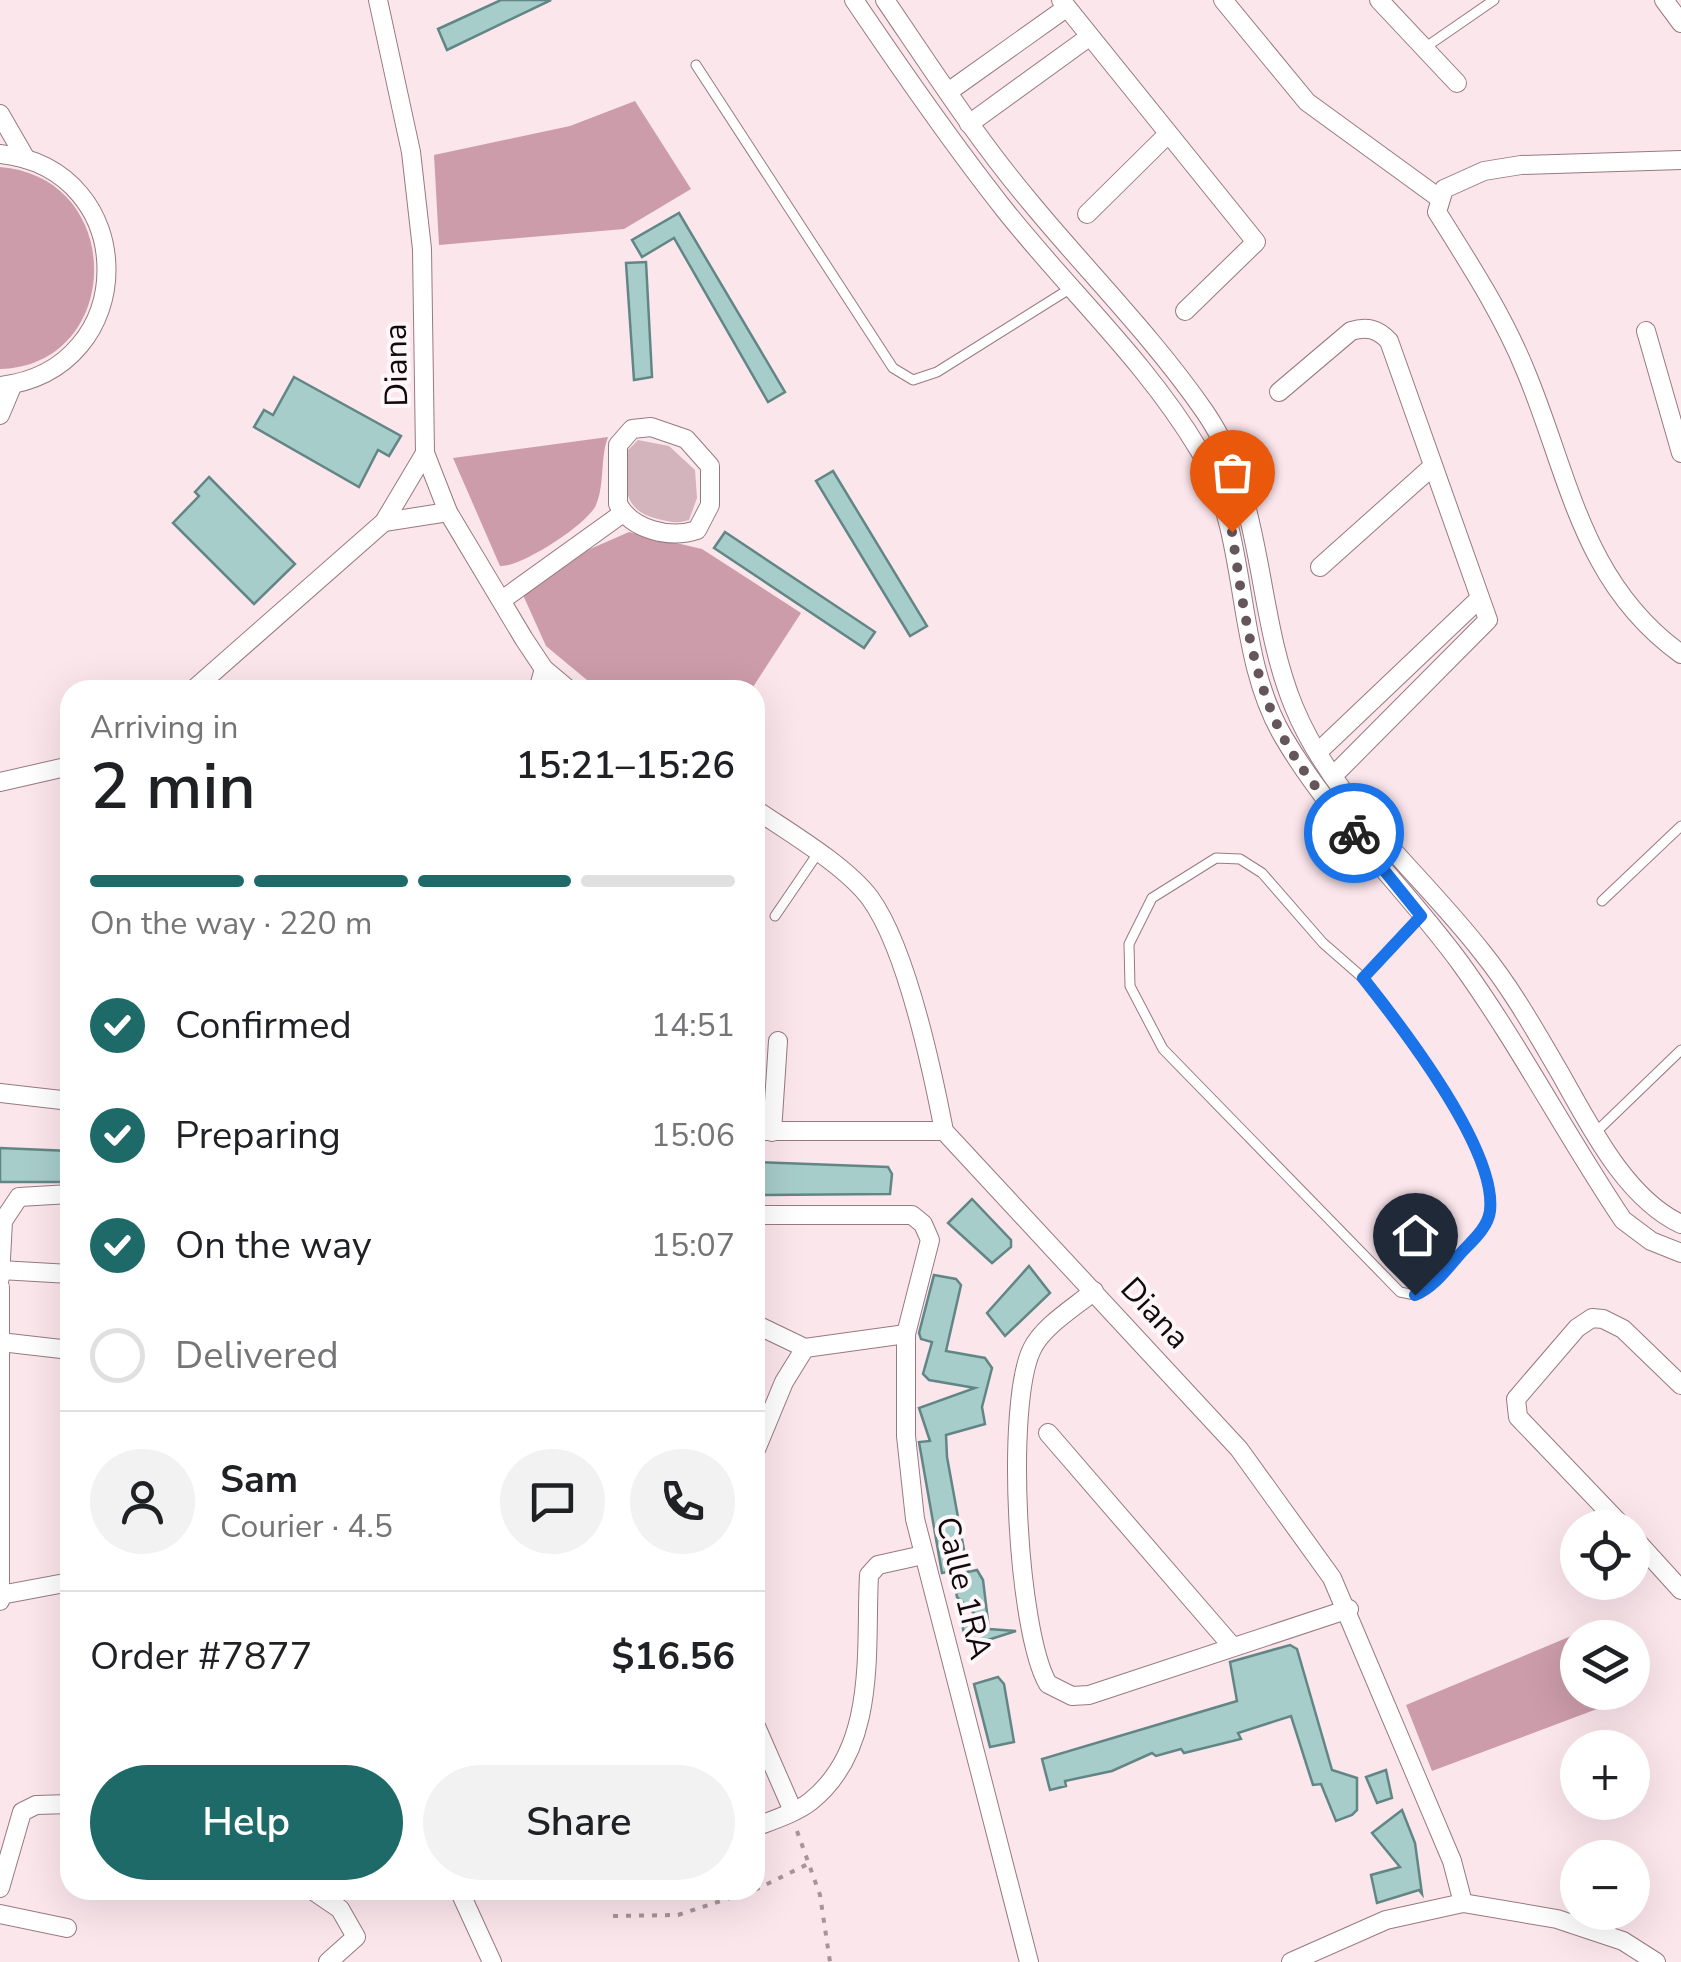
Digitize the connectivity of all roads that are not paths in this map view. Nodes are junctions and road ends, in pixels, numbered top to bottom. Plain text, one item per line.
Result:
1 (378, 0) edge
2 (854, 0) edge
3 (885, 0) edge
4 (1223, 0) edge
5 (1378, 0) edge
6 (1494, 0) edge
7 (1664, 0) edge
8 (1063, 4) edge
9 (1681, 23) edge
10 (1089, 37) junction
11 (1424, 48) junction
12 (696, 64) dead end
13 (1457, 83) dead end
14 (948, 92) junction
15 (0, 114) edge
16 (969, 124) junction
17 (1168, 134) junction
18 (0, 154) edge
19 (26, 159) junction
20 (1681, 160) edge
21 (1439, 198) junction
22 (1087, 214) dead end
23 (1071, 288) junction
24 (1185, 311) dead end
25 (1646, 331) dead end
26 (7, 385) edge
27 (1280, 392) dead end
28 (0, 415) edge
29 (425, 452) junction
30 (1681, 453) edge
31 (1434, 466) junction
32 (448, 512) junction
33 (623, 512) junction
34 (384, 522) junction
35 (1320, 567) dead end
36 (1479, 599) junction
37 (502, 600) junction
38 (1681, 654) edge
39 (544, 669) junction
40 (204, 680) edge
41 (541, 680) edge
42 (557, 680) edge
43 (1318, 752) junction
44 (60, 768) edge
45 (1332, 776) junction
46 (0, 782) edge
47 (765, 816) edge
48 (1681, 826) edge
49 (818, 853) junction
50 (1602, 901) dead end
51 (775, 916) dead end
52 (1421, 916) junction
53 (1363, 978) junction
54 (778, 1040) dead end
55 (1681, 1050) edge
56 (0, 1093) edge
57 (60, 1100) edge
58 (765, 1119) edge
59 (765, 1131) edge
60 (944, 1131) junction
61 (1596, 1132) junction
62 (60, 1195) edge
63 (765, 1215) edge
64 (1681, 1224) edge
65 (1681, 1253) edge
66 (0, 1270) edge
67 (60, 1273) edge
68 (0, 1278) edge
69 (0, 1287) edge
70 (1094, 1291) junction
71 (765, 1329) edge
72 (906, 1334) junction
73 (0, 1342) edge
74 (804, 1348) junction
75 (60, 1349) edge
76 (1681, 1385) edge
77 (765, 1428) edge
78 (1048, 1433) dead end
79 (1607, 1510) edge
80 (923, 1555) junction
81 (1650, 1556) edge
82 (60, 1584) edge
83 (1681, 1590) edge
84 (1, 1598) edge
85 (1349, 1609) junction
86 (1232, 1646) junction
87 (765, 1747) edge
88 (60, 1804) edge
89 (793, 1811) junction
90 (765, 1823) edge
91 (0, 1888) edge
92 (326, 1900) edge
93 (468, 1900) edge
94 (1463, 1903) junction
95 (0, 1914) edge
96 (68, 1928) dead end
97 (328, 1962) edge
98 (492, 1962) edge
99 (1029, 1962) edge
100 (1292, 1962) edge
101 (1656, 1962) edge

1 - 29 street, Diana
2 - 23 street
3 - 14 street
4 - 21 street
5 - 11 street
6 - 11 lane
7 - 9 street
8 - 10 street
8 - 14 street
10 - 16 street
10 - 17 street
11 - 13 street
12 - 23 lane
14 - 16 street
15 - 19 street
16 - 43 street
17 - 22 street
17 - 24 street
18 - 19 street
19 - 26 street
20 - 21 street
21 - 38 street
23 - 52 street
25 - 30 street
26 - 28 street
27 - 31 street
29 - 32 street, Diana
29 - 34 street
31 - 35 street
31 - 36 street
32 - 34 street
32 - 37 street, Diana
33 - 33 street
33 - 37 street
34 - 40 street
36 - 43 street
36 - 45 street
37 - 39 street, Diana
39 - 41 street
39 - 42 street, Diana
43 - 45 street
44 - 46 street
45 - 61 street
47 - 49 street
48 - 50 lane
49 - 51 lane
49 - 60 street
52 - 53 lane
52 - 65 street
53 - 53 lane
54 - 58 street
55 - 61 lane
56 - 57 street
59 - 60 street
60 - 70 street, Diana
61 - 64 street
62 - 66 street
63 - 72 street, Calle 1RA
66 - 67 street
66 - 68 street
69 - 73 street
70 - 85 street, Diana
70 - 86 street
71 - 74 street
72 - 74 street
72 - 80 street, Calle 1RA
73 - 75 street
73 - 84 street
74 - 77 street
76 - 79 street
78 - 86 street
80 - 89 street
80 - 99 street, Calle 1RA
81 - 83 street
82 - 84 street
85 - 86 street
85 - 94 street, Diana
87 - 89 street
88 - 91 street
89 - 90 street
92 - 97 street
93 - 98 street
94 - 100 street
94 - 101 street
95 - 96 street

